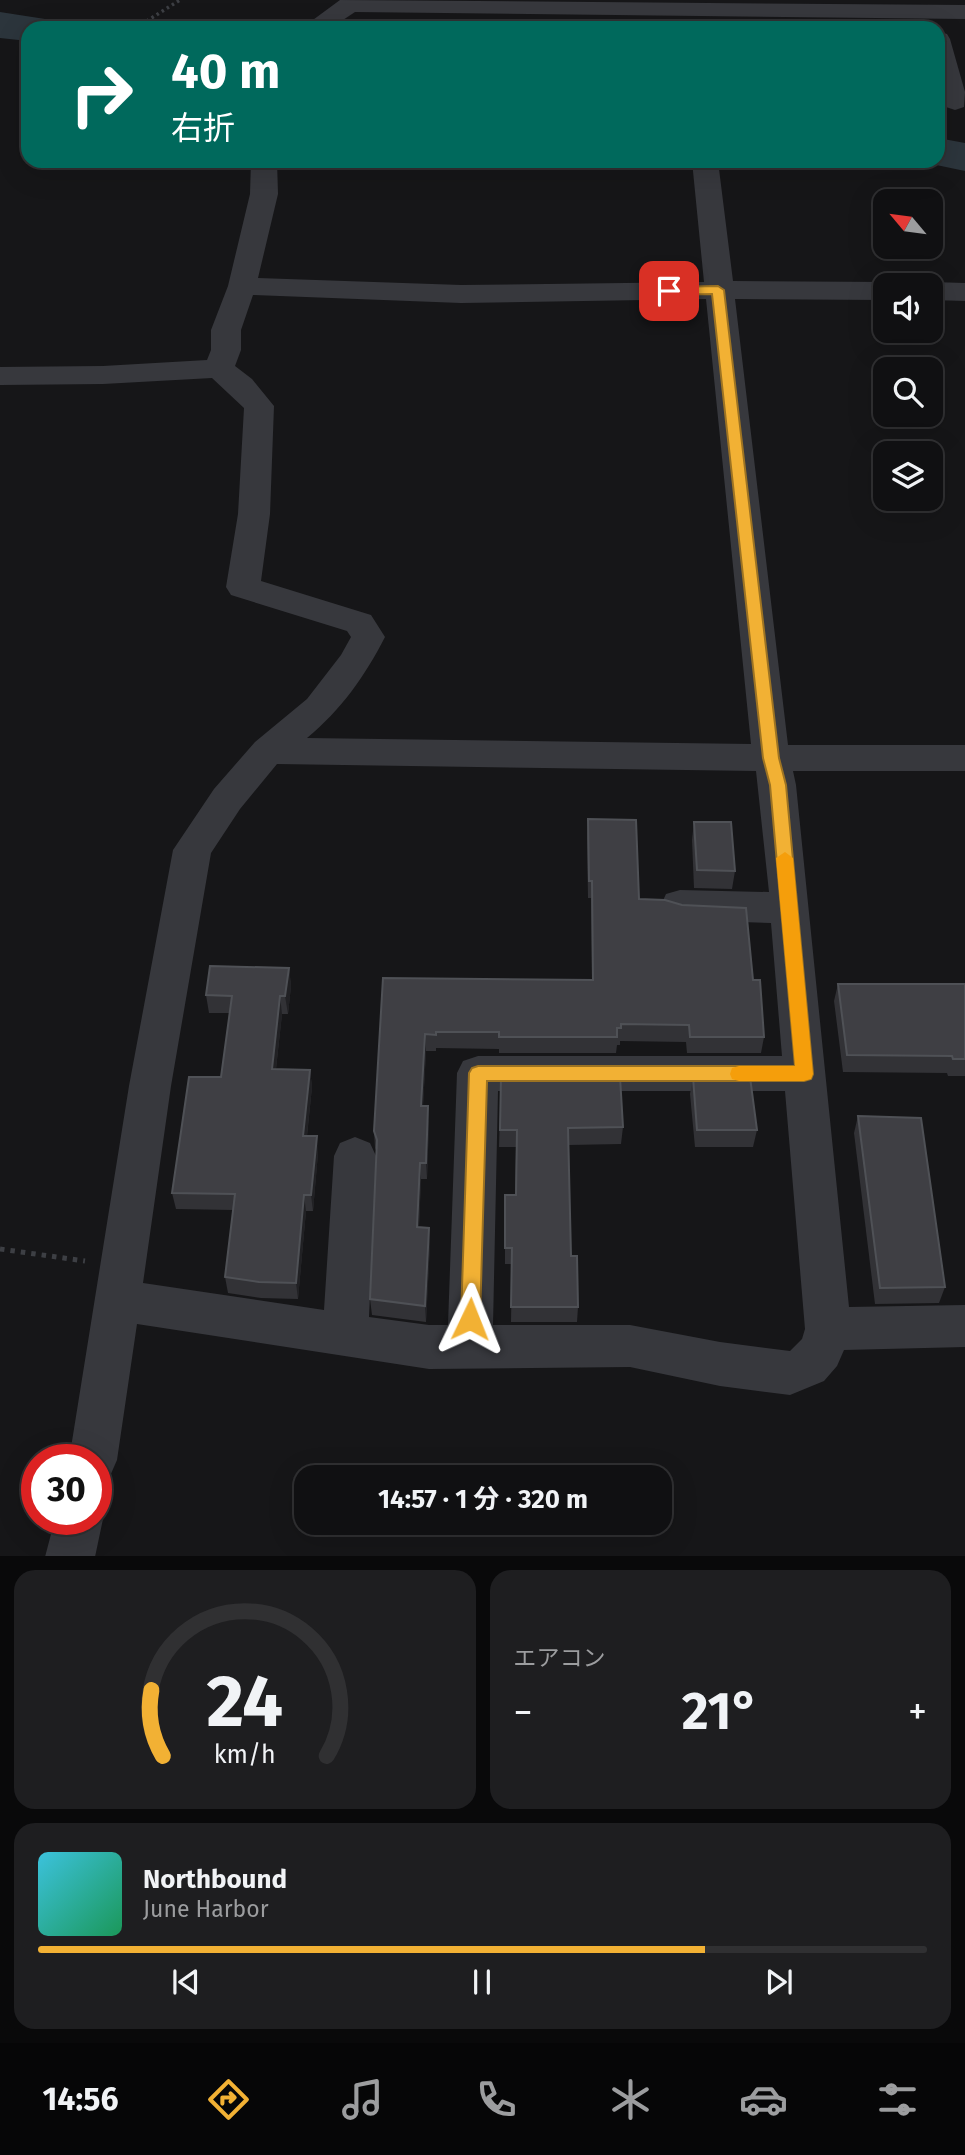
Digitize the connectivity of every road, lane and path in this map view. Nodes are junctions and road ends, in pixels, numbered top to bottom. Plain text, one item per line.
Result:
1 (180, 0) edge
2 (353, 3) edge
3 (879, 6) edge
4 (965, 12) edge
5 (689, 19) edge
6 (933, 20) edge
7 (147, 21) edge
8 (325, 21) edge
9 (945, 58) edge
10 (956, 88) edge
11 (264, 168) edge
12 (706, 168) edge
13 (242, 286) junction
14 (718, 290) junction
15 (873, 291) edge
16 (943, 291) edge
17 (965, 292) edge
18 (219, 368) junction
19 (0, 376) edge
20 (268, 751) junction
21 (771, 758) junction
22 (965, 758) edge
23 (680, 905) edge
24 (789, 908) junction
25 (804, 1074) junction
26 (355, 1156) dead end
27 (0, 1249) edge
28 (121, 1283) junction
29 (965, 1326) edge
30 (828, 1329) junction
31 (345, 1334) junction
32 (470, 1346) junction
33 (96, 1444) edge
34 (75, 1535) edge
35 (70, 1556) edge

1 - 7 path
2 - 5 street
2 - 8 street
3 - 5 street
3 - 6 street
4 - 6 street
9 - 10 street
11 - 13 street
12 - 14 street
13 - 14 street
13 - 18 street
14 - 15 street
14 - 21 street
16 - 17 street
18 - 19 street
18 - 20 street
20 - 21 street
20 - 28 street
21 - 22 street
21 - 24 street
23 - 24 street
24 - 25 street
25 - 30 street
25 - 32 street
26 - 31 street
27 - 28 path
28 - 31 street
28 - 33 street
29 - 30 street
30 - 32 street
31 - 32 street
34 - 35 street

